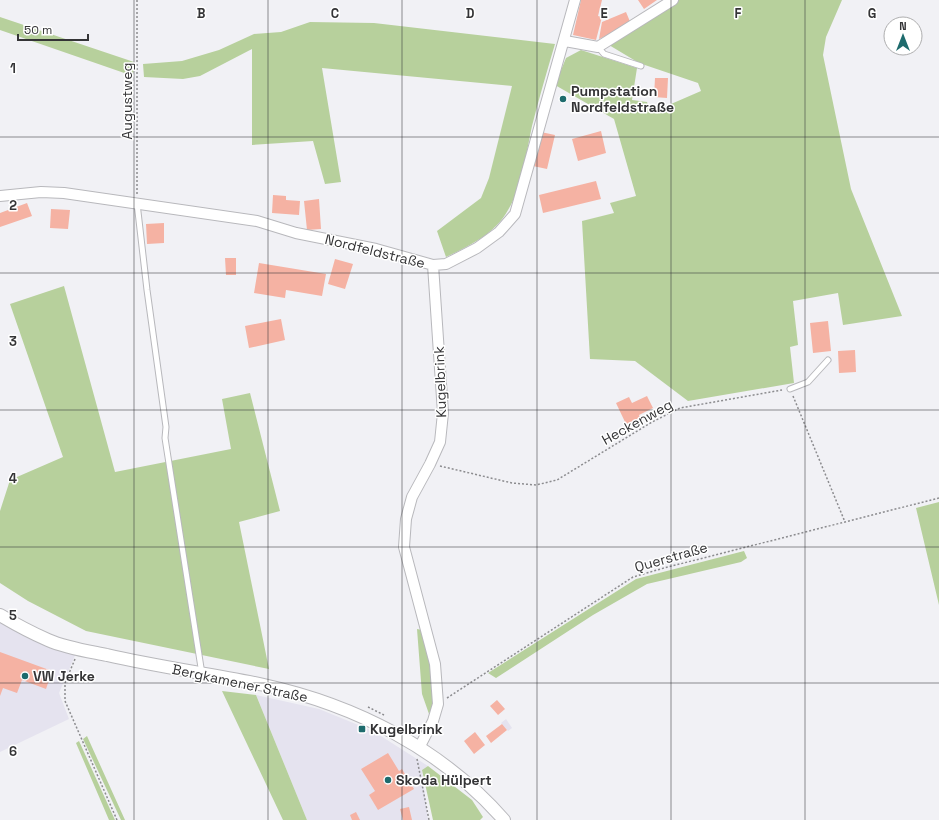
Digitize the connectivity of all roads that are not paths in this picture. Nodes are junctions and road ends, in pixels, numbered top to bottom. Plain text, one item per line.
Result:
1 (576, 0) edge
2 (673, 0) edge
3 (564, 41) junction
4 (598, 47) junction
5 (641, 66) dead end
6 (0, 196) edge
7 (137, 202) junction
8 (434, 265) junction
9 (828, 360) dead end
10 (790, 389) road end
11 (0, 615) edge
12 (202, 674) junction
13 (419, 748) junction
14 (504, 820) edge

1 - 3 street, Nordfeldstraße
2 - 4 street
3 - 4 street
3 - 8 street, Nordfeldstraße
4 - 5 lane
6 - 7 street, Nordfeldstraße
7 - 8 street, Nordfeldstraße
7 - 12 lane
8 - 13 street, Kugelbrink
9 - 10 lane
11 - 12 street, Bergkamener Straße
12 - 13 street, Bergkamener Straße
13 - 14 street, Bergkamener Straße

